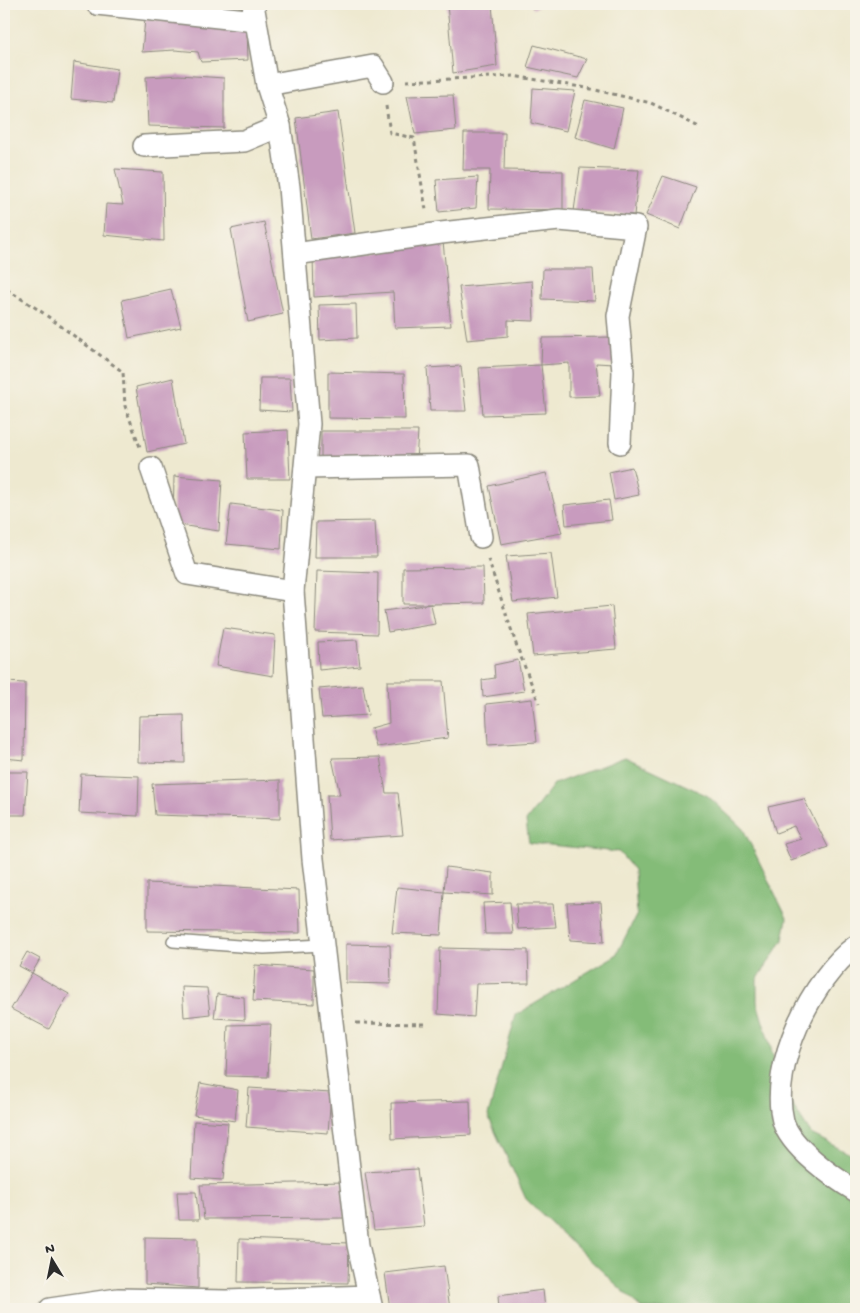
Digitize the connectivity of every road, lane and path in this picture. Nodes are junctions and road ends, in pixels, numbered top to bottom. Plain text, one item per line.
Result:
1 (97, 4) edge
2 (254, 12) edge
3 (382, 82) junction
4 (268, 85) junction
5 (280, 126) junction
6 (701, 128) dead end
7 (144, 146) dead end
8 (431, 235) junction
9 (295, 254) junction
10 (4, 282) edge
11 (620, 443) dead end
12 (151, 468) joint
13 (305, 468) junction
14 (481, 537) joint
15 (294, 591) junction
16 (539, 703) dead end
17 (173, 941) dead end
18 (323, 945) junction
19 (856, 946) edge
20 (333, 1022) junction
21 (428, 1024) dead end
22 (856, 1191) edge
23 (371, 1303) edge
24 (50, 1309) edge

1 - 2 street
2 - 4 street
3 - 4 street
3 - 6 path
3 - 8 path
4 - 5 street
5 - 7 street
5 - 9 street
8 - 9 street
8 - 11 street
9 - 13 street
10 - 12 path
12 - 15 street
13 - 14 street
13 - 15 street
14 - 16 path
15 - 18 street
17 - 18 lane
18 - 20 street
19 - 22 street
20 - 21 path
20 - 23 street
23 - 24 street

